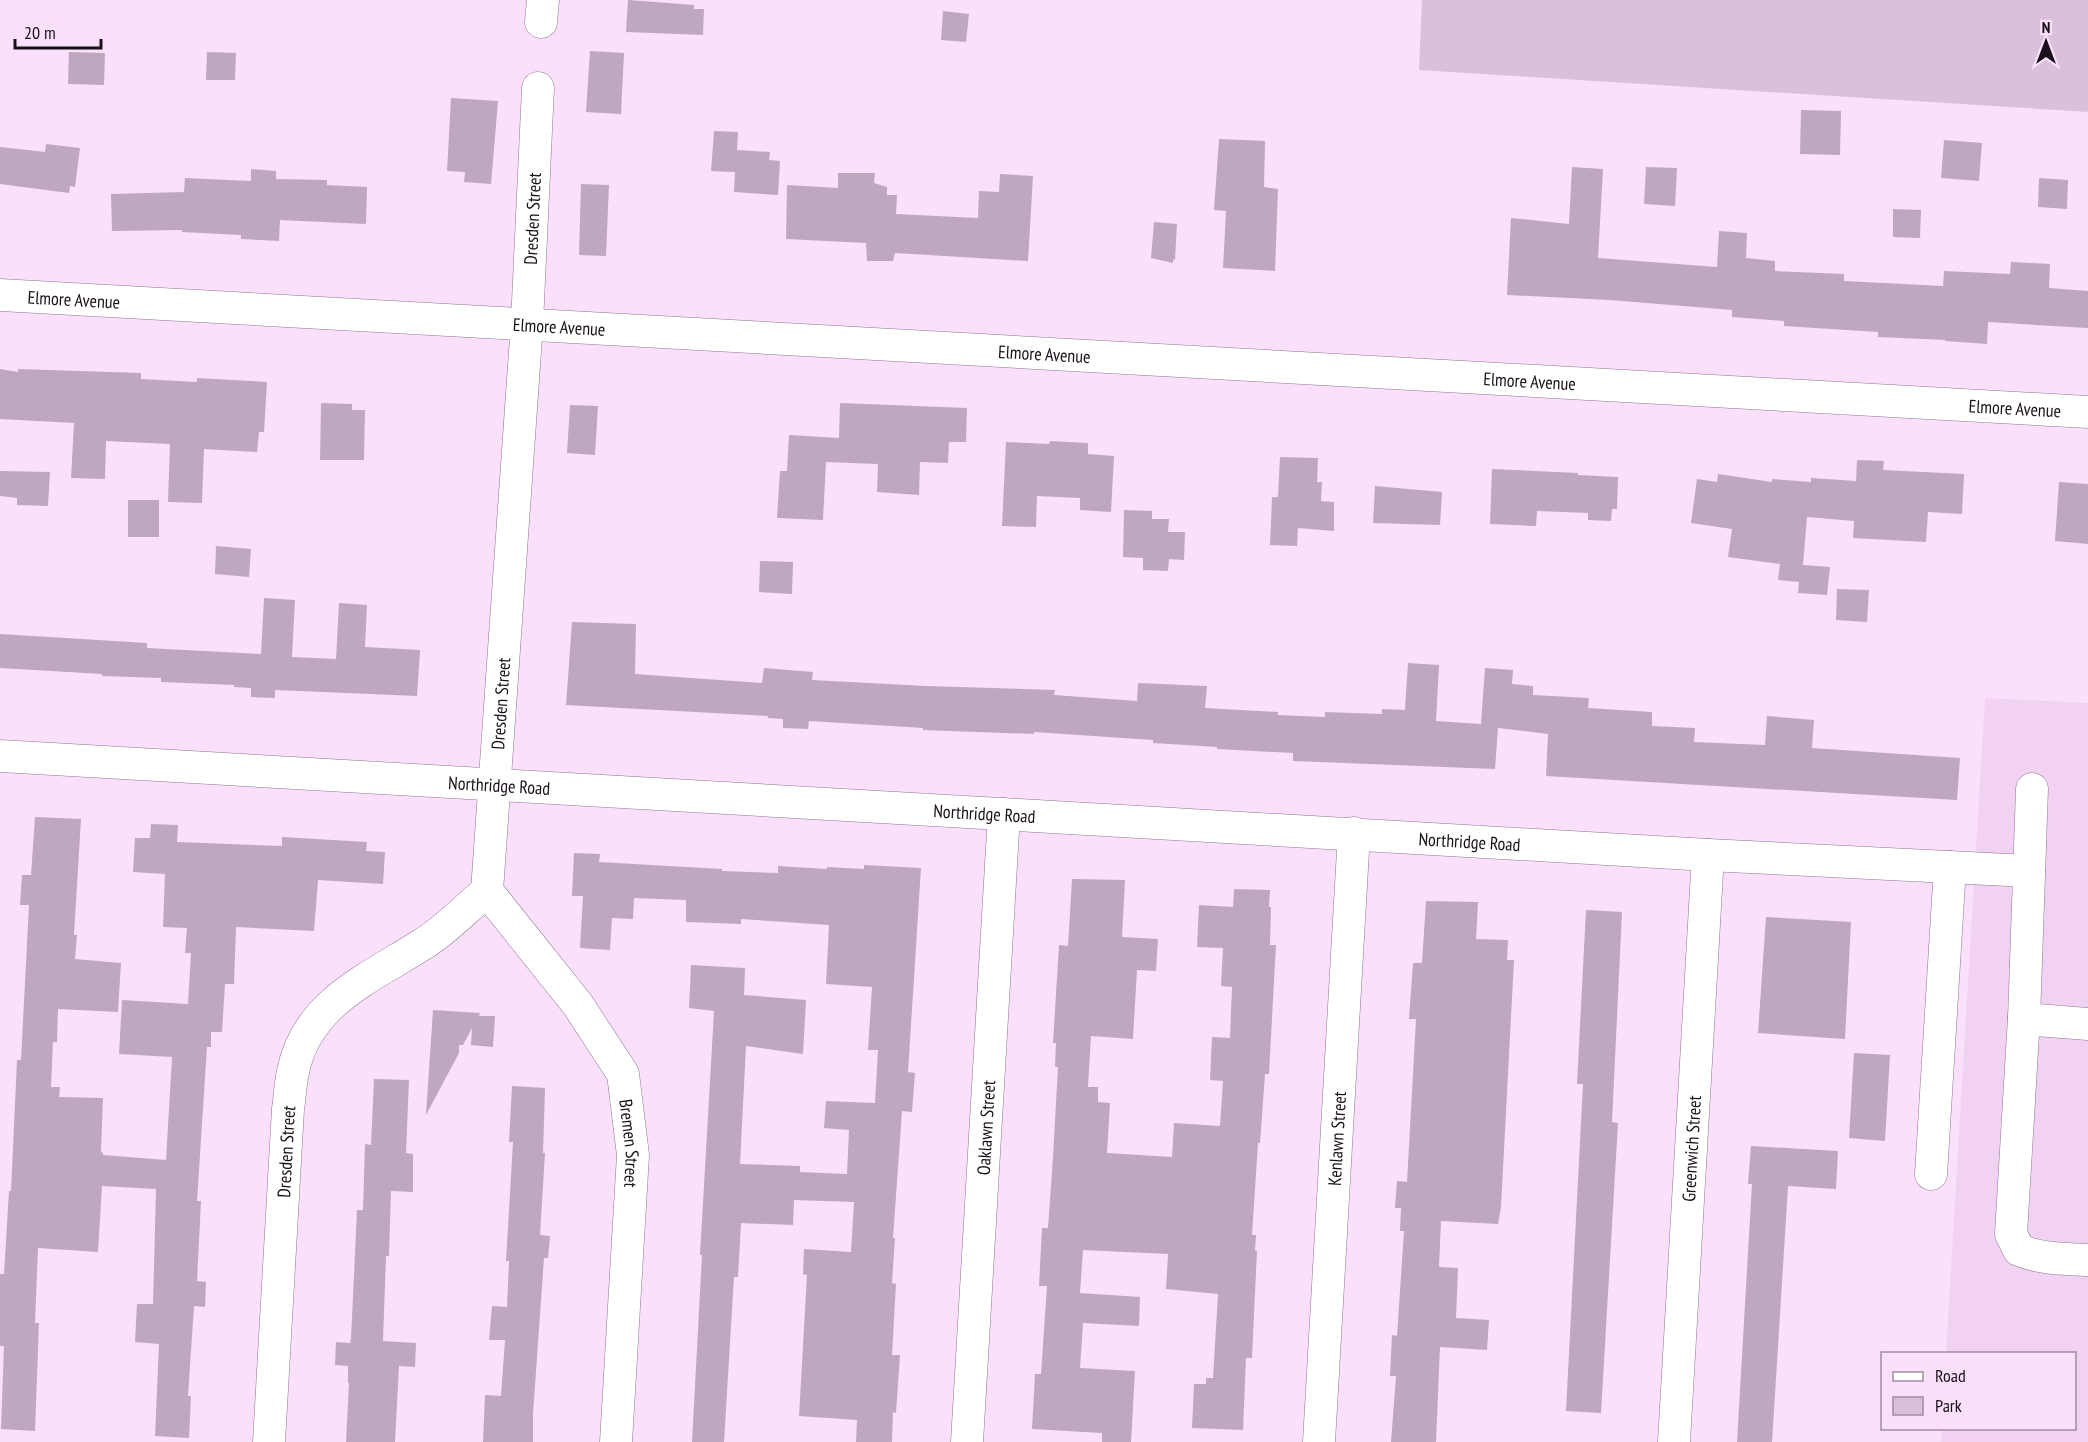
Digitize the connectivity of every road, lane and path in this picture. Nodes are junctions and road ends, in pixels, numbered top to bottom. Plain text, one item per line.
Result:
1 (537, 88) dead end
2 (0, 295) edge
3 (527, 323) junction
4 (2088, 412) edge
5 (0, 756) edge
6 (494, 784) junction
7 (2032, 789) dead end
8 (1004, 814) junction
9 (1354, 833) junction
10 (1708, 855) junction
11 (1959, 867) junction
12 (2029, 871) junction
13 (487, 891) junction
14 (2024, 1017) junction
15 (2088, 1024) edge
16 (1931, 1173) dead end
17 (2088, 1260) edge
18 (269, 1442) edge
19 (616, 1442) edge
20 (967, 1442) edge
21 (1319, 1442) edge
22 (1674, 1442) edge

1 - 3 street, Dresden Street
2 - 3 street, Elmore Avenue
3 - 4 street, Elmore Avenue
3 - 6 street, Dresden Street
5 - 6 street, Northridge Road
6 - 8 street, Northridge Road
6 - 13 street, Dresden Street
7 - 12 street
8 - 9 street, Northridge Road
8 - 20 street, Oaklawn Street
9 - 10 street, Northridge Road
9 - 21 street, Kenlawn Street
10 - 11 street, Northridge Road
10 - 22 street, Greenwich Street
11 - 12 street, Northridge Road
11 - 16 street
12 - 14 street
13 - 18 street, Dresden Street
13 - 19 street, Bremen Street
14 - 15 street
14 - 17 street

